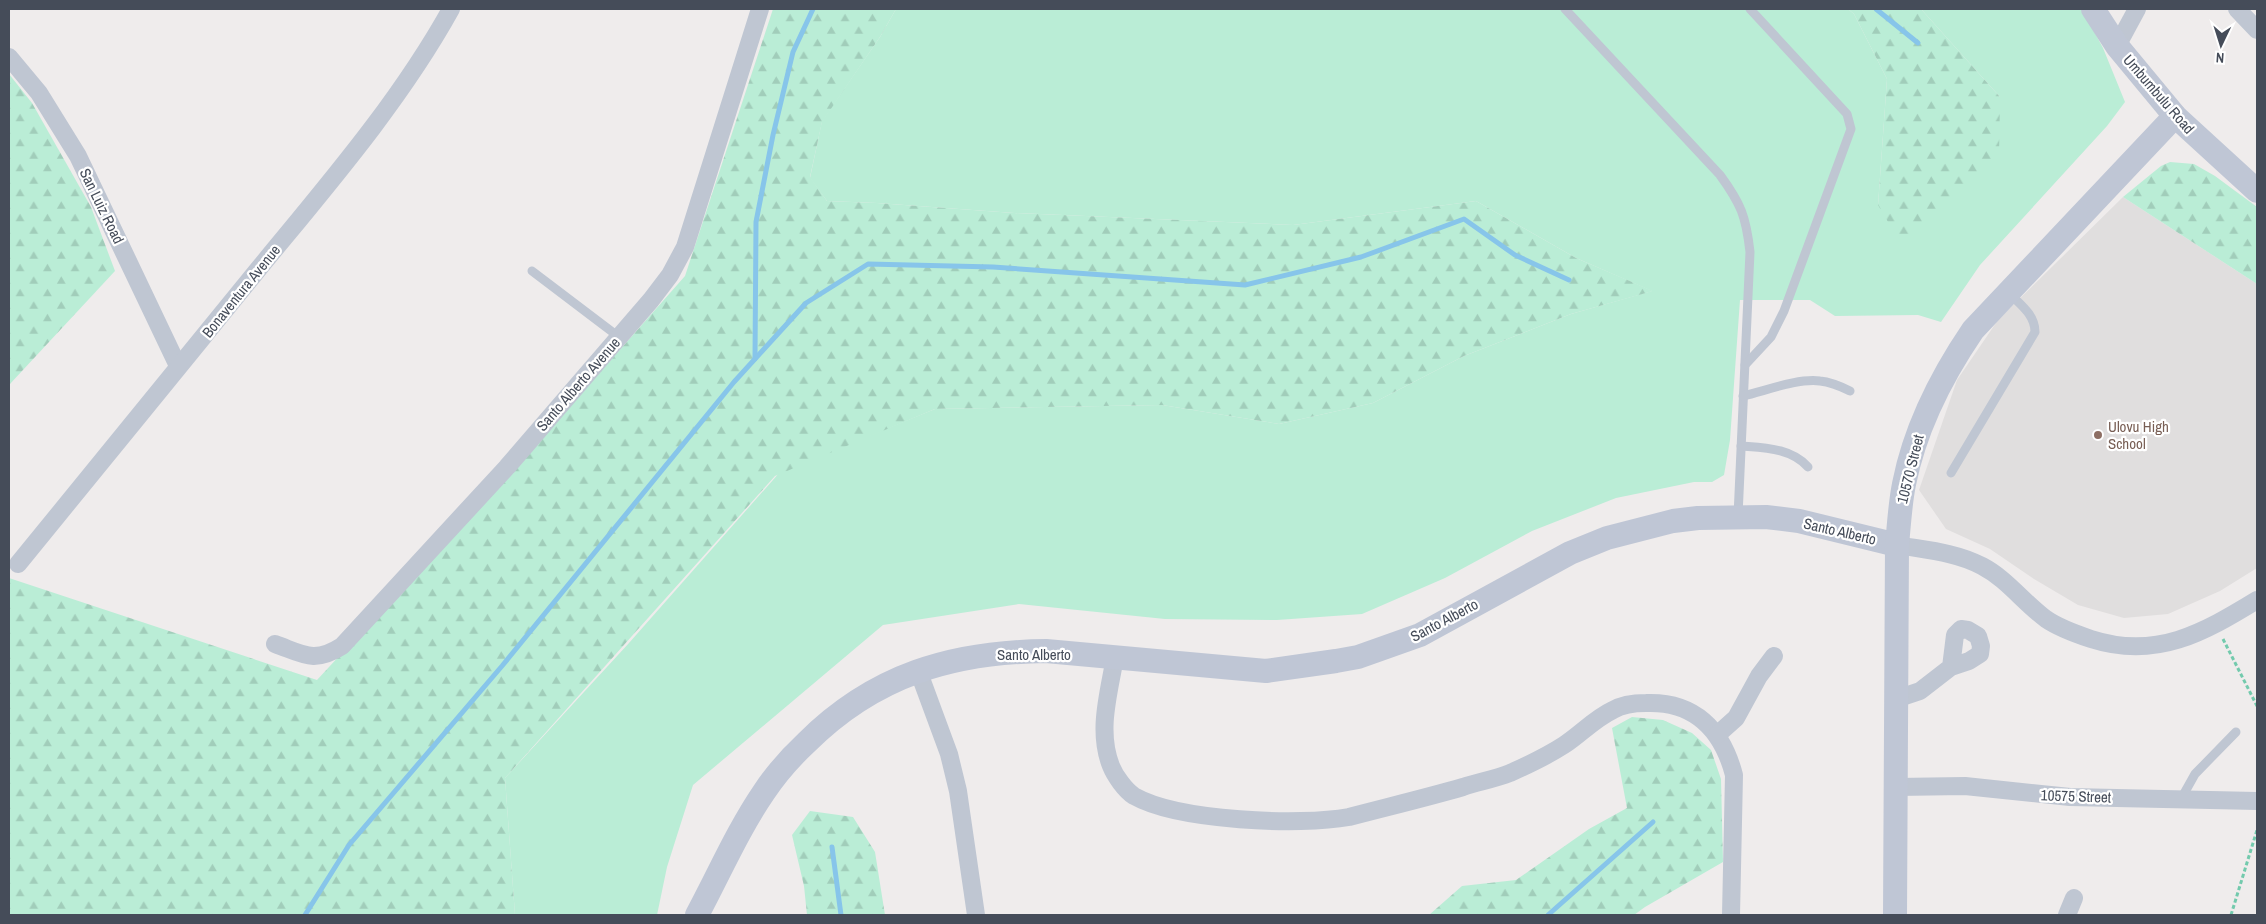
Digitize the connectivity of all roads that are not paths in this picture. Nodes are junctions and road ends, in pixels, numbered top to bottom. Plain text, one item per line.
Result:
1 (451, 9) edge
2 (760, 9) edge
3 (1566, 9) edge
4 (1750, 9) edge
5 (2093, 9) edge
6 (2137, 9) edge
7 (2237, 9) edge
8 (2257, 30) edge
9 (2117, 46) junction
10 (9, 57) edge
11 (2175, 116) junction
12 (2257, 191) edge
13 (532, 271) dead end
14 (2008, 292) junction
15 (618, 337) junction
16 (1744, 365) junction
17 (178, 366) junction
18 (1850, 391) dead end
19 (1743, 396) junction
20 (1741, 446) junction
21 (1808, 467) dead end
22 (1951, 473) dead end
23 (1738, 516) junction
24 (1897, 545) junction
25 (18, 564) dead end
26 (2257, 600) edge
27 (275, 644) dead end
28 (1774, 656) dead end
29 (1115, 657) junction
30 (1951, 668) dead end
31 (918, 670) junction
32 (1896, 699) junction
33 (2236, 732) dead end
34 (1717, 735) junction
35 (1896, 787) junction
36 (2181, 799) junction
37 (2257, 801) edge
38 (2074, 898) dead end
39 (697, 915) edge
40 (976, 915) edge
41 (1731, 915) edge
42 (1895, 915) edge
43 (2067, 915) edge

1 - 17 street, Bonaventura Avenue
2 - 15 street, Santo Alberto Avenue
3 - 16 lane
4 - 16 lane
5 - 9 street, Umbumbulu Road
6 - 9 street
7 - 8 street
9 - 11 street, Umbumbulu Road
10 - 17 street, San Luiz Road
11 - 12 street, Umbumbulu Road
11 - 14 street, 10570 Street
13 - 15 lane
14 - 22 lane
14 - 24 street, 10570 Street
15 - 27 street, Santo Alberto Avenue
16 - 19 lane
17 - 25 street, Bonaventura Avenue
18 - 19 lane
19 - 20 lane
20 - 21 lane
20 - 23 lane
23 - 24 street, Santo Alberto
23 - 29 street, Santo Alberto
24 - 26 street, Santo Alberto
24 - 32 street, 10570 Street
28 - 34 street
29 - 31 street, Santo Alberto
29 - 34 street
30 - 32 street
31 - 39 street, Santo Alberto
31 - 40 street
32 - 35 street, 10570 Street
33 - 36 lane
34 - 41 street
35 - 36 street, 10575 Street
35 - 42 street, 10570 Street
36 - 37 street, 10575 Street
38 - 43 street

